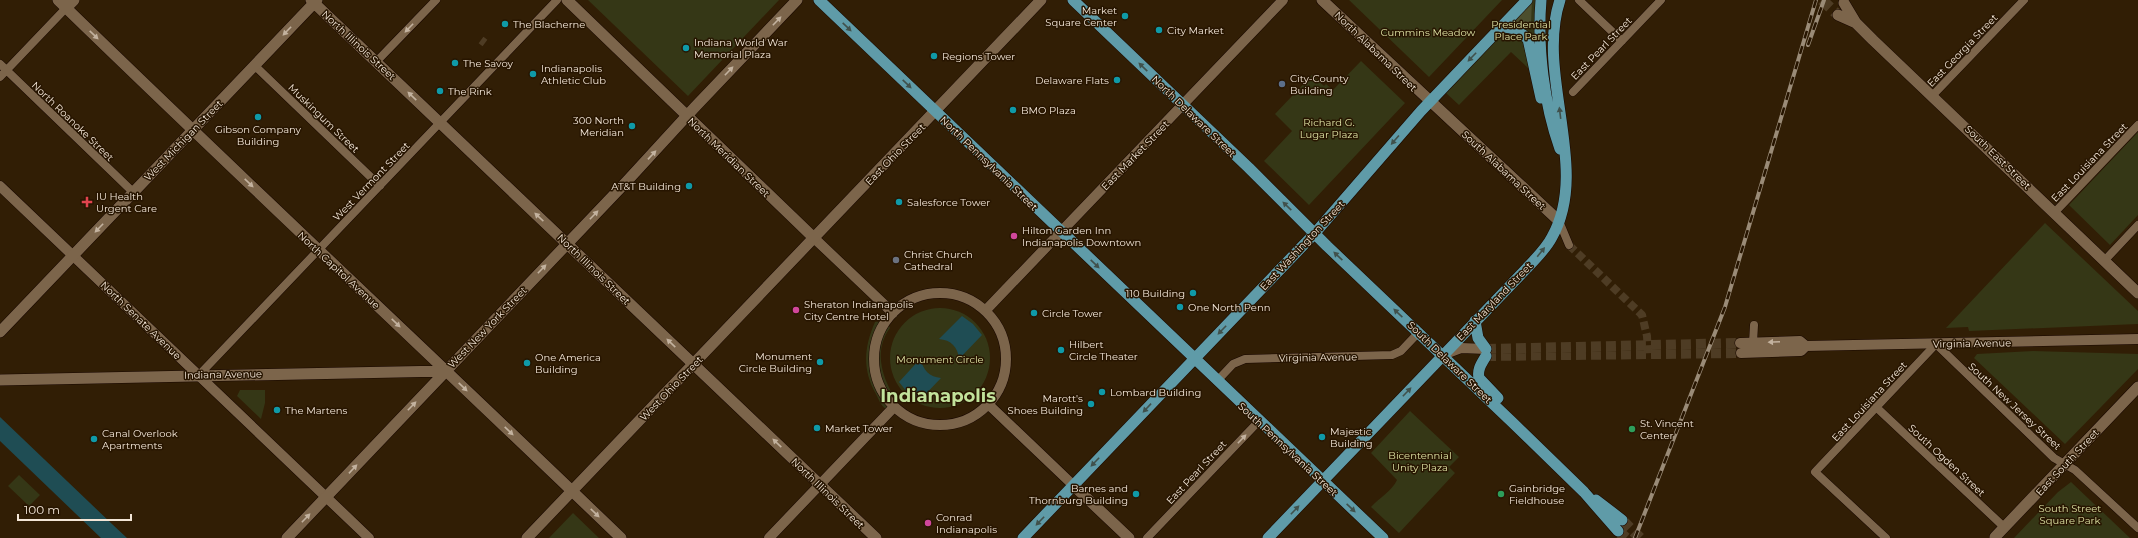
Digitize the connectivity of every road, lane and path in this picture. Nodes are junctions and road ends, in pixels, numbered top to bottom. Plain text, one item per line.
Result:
1 (436, 0) edge
2 (558, 0) edge
3 (567, 0) edge
4 (797, 0) edge
5 (819, 0) edge
6 (1042, 0) edge
7 (1073, 0) edge
8 (1283, 0) edge
9 (1322, 0) edge
10 (1527, 0) edge
11 (1541, 0) edge
12 (1560, 0) edge
13 (1578, 0) edge
14 (1661, 0) edge
15 (2024, 0) edge
16 (314, 1) edge
17 (66, 3) edge
18 (1844, 3) tunnel mouth
19 (1838, 15) tunnel mouth
20 (1856, 23) junction
21 (1499, 29) junction
22 (1622, 41) junction
23 (377, 62) junction
24 (254, 65) junction
25 (3, 67) edge
26 (0, 77) edge
27 (1573, 92) dead end
28 (1932, 96) junction
29 (1430, 102) junction
30 (1182, 105) junction
31 (935, 111) junction
32 (687, 116) junction
33 (440, 123) junction
34 (2138, 125) edge
35 (1553, 128) junction
36 (193, 129) junction
37 (1566, 168) junction
38 (0, 186) edge
39 (380, 186) junction
40 (133, 192) junction
41 (2055, 212) junction
42 (1559, 221) junction
43 (2138, 226) edge
44 (1062, 232) junction
45 (1315, 233) junction
46 (814, 238) junction
47 (567, 243) junction
48 (1569, 245) tunnel mouth
49 (318, 251) junction
50 (73, 255) junction
51 (2105, 260) junction
52 (2138, 292) edge
53 (986, 310) junction
54 (893, 312) junction
55 (1476, 321) junction
56 (1754, 324) dead end
57 (0, 332) edge
58 (1419, 332) junction
59 (2138, 339) edge
60 (1753, 343) junction
61 (1936, 344) junction
62 (1806, 346) junction
63 (1486, 352) junction
64 (1443, 354) junction
65 (1194, 359) junction
66 (693, 364) junction
67 (446, 371) junction
68 (199, 375) junction
69 (0, 380) edge
70 (1217, 381) junction
71 (2138, 387) edge
72 (988, 404) junction
73 (894, 407) junction
74 (1876, 407) junction
75 (1259, 421) junction
76 (1527, 436) junction
77 (2065, 464) junction
78 (1322, 481) junction
79 (820, 484) junction
80 (1074, 485) junction
81 (572, 491) junction
82 (326, 497) junction
83 (1620, 526) tunnel mouth
84 (2004, 527) junction
85 (2138, 528) edge
86 (287, 538) edge
87 (369, 538) edge
88 (527, 538) edge
89 (621, 538) edge
90 (769, 538) edge
91 (876, 538) edge
92 (1023, 538) edge
93 (1128, 538) edge
94 (1147, 538) edge
95 (1268, 538) edge
96 (1383, 538) edge
97 (1886, 538) edge
98 (1993, 538) edge

1 -> 23 street
2 - 33 street, West Vermont Street
3 - 32 main road, North Meridian Street
32 -> 4 main road, West New York Street
5 -> 31 main road, North Pennsylvania Street
6 - 31 main road, East Ohio Street
30 -> 7 main road, North Delaware Street
8 - 30 street, East Market Street
9 - 29 main road, North Alabama Street
10 - 21 main road, East Washington Street
11 - 35 main road
37 -> 12 main road, East Maryland Street
13 - 22 street
14 - 22 street, East Pearl Street
15 - 28 street, East Georgia Street
16 - 23 main road, North Illinois Street
16 -> 24 main road, West Michigan Street
17 - 25 street
17 -> 36 main road, North Capitol Avenue
18 - 20 main road, South East Street
19 - 20 main road, South East Street
20 - 28 main road, South East Street
21 -> 29 main road, East Washington Street
21 - 35 main road
22 - 27 street, East Pearl Street
33 -> 23 main road, North Illinois Street
24 - 36 main road, West Michigan Street
24 - 39 street, Muskingum Street
25 - 26 street
25 - 40 street, North Roanoke Street
28 - 41 main road, South East Street
29 - 42 main road, South Alabama Street
29 -> 45 main road, East Washington Street
30 - 44 street, East Market Street
45 -> 30 main road, North Delaware Street
31 - 44 main road, North Pennsylvania Street
31 - 46 main road, East Ohio Street
32 - 46 main road, North Meridian Street
47 -> 32 main road, West New York Street
33 - 39 street, West Vermont Street
47 -> 33 main road, North Illinois Street
34 - 41 street, East Louisiana Street
35 - 37 main road
36 - 40 main road, West Michigan Street
36 -> 49 main road, North Capitol Avenue
37 - 42 main road, East Maryland Street
38 - 50 street, North Senate Avenue
39 - 49 street, West Vermont Street
40 -> 50 main road, West Michigan Street
41 - 51 main road, South East Street
42 - 48 street, South Alabama Street
55 -> 42 main road, East Maryland Street
43 - 51 street
44 - 53 street, East Market Street
44 -> 65 main road, North Pennsylvania Street
58 -> 45 main road, South Delaware Street
45 -> 65 main road, East Washington Street
46 - 54 street, North Meridian Street
46 - 66 main road, West Ohio Street
66 -> 47 main road, North Illinois Street
67 -> 47 main road, West New York Street
49 -> 67 main road, North Capitol Avenue
49 - 68 street, West Vermont Street
50 - 57 main road, West Michigan Street
50 - 68 street, North Senate Avenue
51 - 52 main road, South East Street
53 - 54 street
53 - 72 street
54 - 73 street
55 - 63 main road
55 - 64 main road, East Maryland Street
56 - 60 street
58 - 64 main road, South Delaware Street
58 - 70 street, Virginia Avenue
59 - 61 street, Virginia Avenue
62 -> 60 street, Virginia Avenue
60 - 62 street, Virginia Avenue
61 - 62 street, Virginia Avenue
61 - 74 street, East Louisiana Street
61 - 77 street, South New Jersey Street
63 - 64 street
63 - 76 main road
64 - 76 main road, South Delaware Street
78 -> 64 main road, East Maryland Street
65 - 70 main road, South Pennsylvania Street
65 -> 80 main road, East Washington Street
79 -> 66 main road, North Illinois Street
66 - 81 main road, West Ohio Street
67 - 68 main road, Indiana Avenue
67 -> 81 main road, North Capitol Avenue
82 -> 67 main road, West New York Street
68 - 69 main road, Indiana Avenue
68 - 82 street, North Senate Avenue
70 - 75 main road, South Pennsylvania Street
71 - 77 main road, East South Street
72 - 73 street
72 - 80 street
73 - 79 street
74 - 84 street, South Ogden Street
74 - 97 street, East Louisiana Street
75 - 78 main road, South Pennsylvania Street
94 -> 75 street, East Pearl Street
76 - 83 main road, South Delaware Street
77 - 84 main road, East South Street
77 - 85 street, South New Jersey Street
95 -> 78 main road, East Maryland Street
78 -> 96 main road, South Pennsylvania Street
79 - 90 street
79 - 91 main road, North Illinois Street
80 -> 92 main road, East Washington Street
80 - 93 main road
81 - 88 main road, West Ohio Street
81 -> 89 main road, North Capitol Avenue
86 -> 82 main road, West New York Street
82 - 87 street, North Senate Avenue
84 - 98 main road, East South Street

